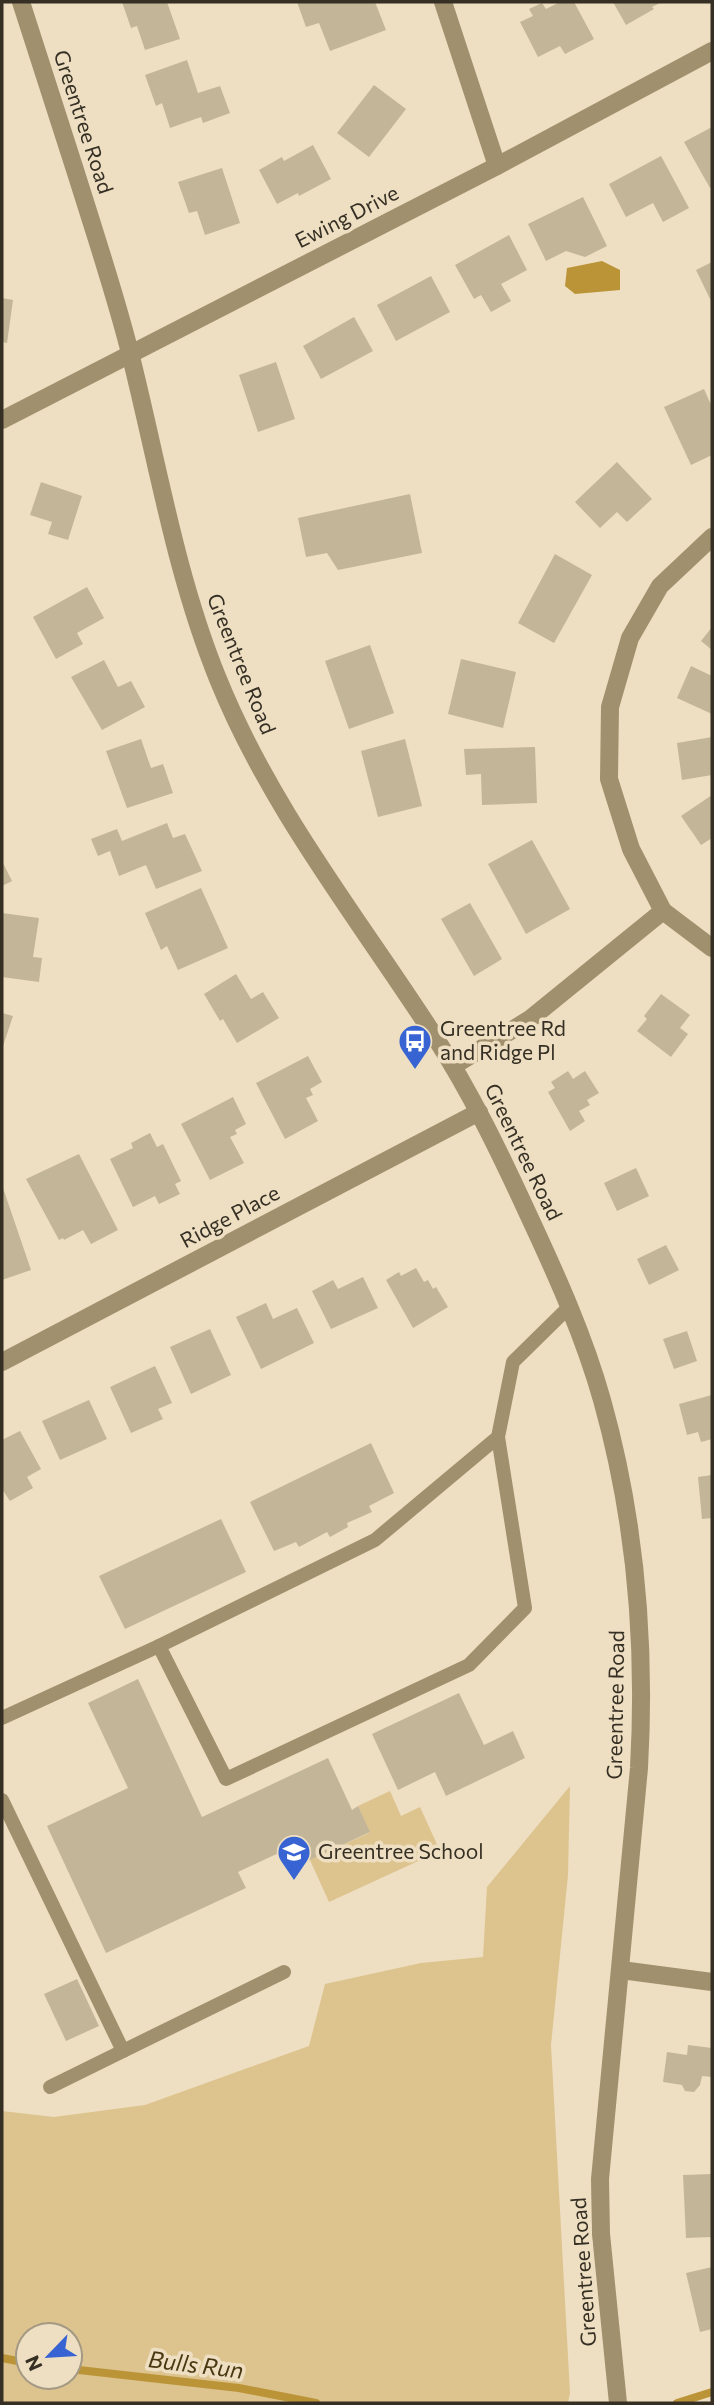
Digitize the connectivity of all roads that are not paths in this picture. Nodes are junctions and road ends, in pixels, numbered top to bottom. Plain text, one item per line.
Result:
1 (21, 2) edge
2 (443, 2) edge
3 (712, 51) edge
4 (497, 166) junction
5 (131, 355) junction
6 (2, 420) edge
7 (712, 537) edge
8 (663, 911) junction
9 (712, 948) edge
10 (453, 1066) junction
11 (480, 1112) junction
12 (569, 1307) junction
13 (2, 1362) edge
14 (498, 1437) junction
15 (159, 1646) junction
16 (2, 1718) edge
17 (2, 1800) edge
18 (621, 1970) junction
19 (284, 1972) dead end
20 (712, 1982) edge
21 (123, 2051) junction
22 (50, 2087) dead end
23 (617, 2395) edge

1 - 5 street, Greentree Road
2 - 4 street
3 - 4 street, Ewing Drive
4 - 5 street, Ewing Drive
5 - 6 street, Ewing Drive
5 - 10 street, Greentree Road
7 - 8 street
8 - 9 street
8 - 10 street
10 - 11 street, Greentree Road
11 - 12 street, Greentree Road
11 - 13 street, Ridge Place
12 - 14 lane
12 - 18 street, Greentree Road
14 - 15 lane
14 - 15 lane
15 - 16 lane
17 - 21 lane
18 - 20 street
18 - 23 street, Greentree Road
19 - 21 lane
21 - 22 lane

